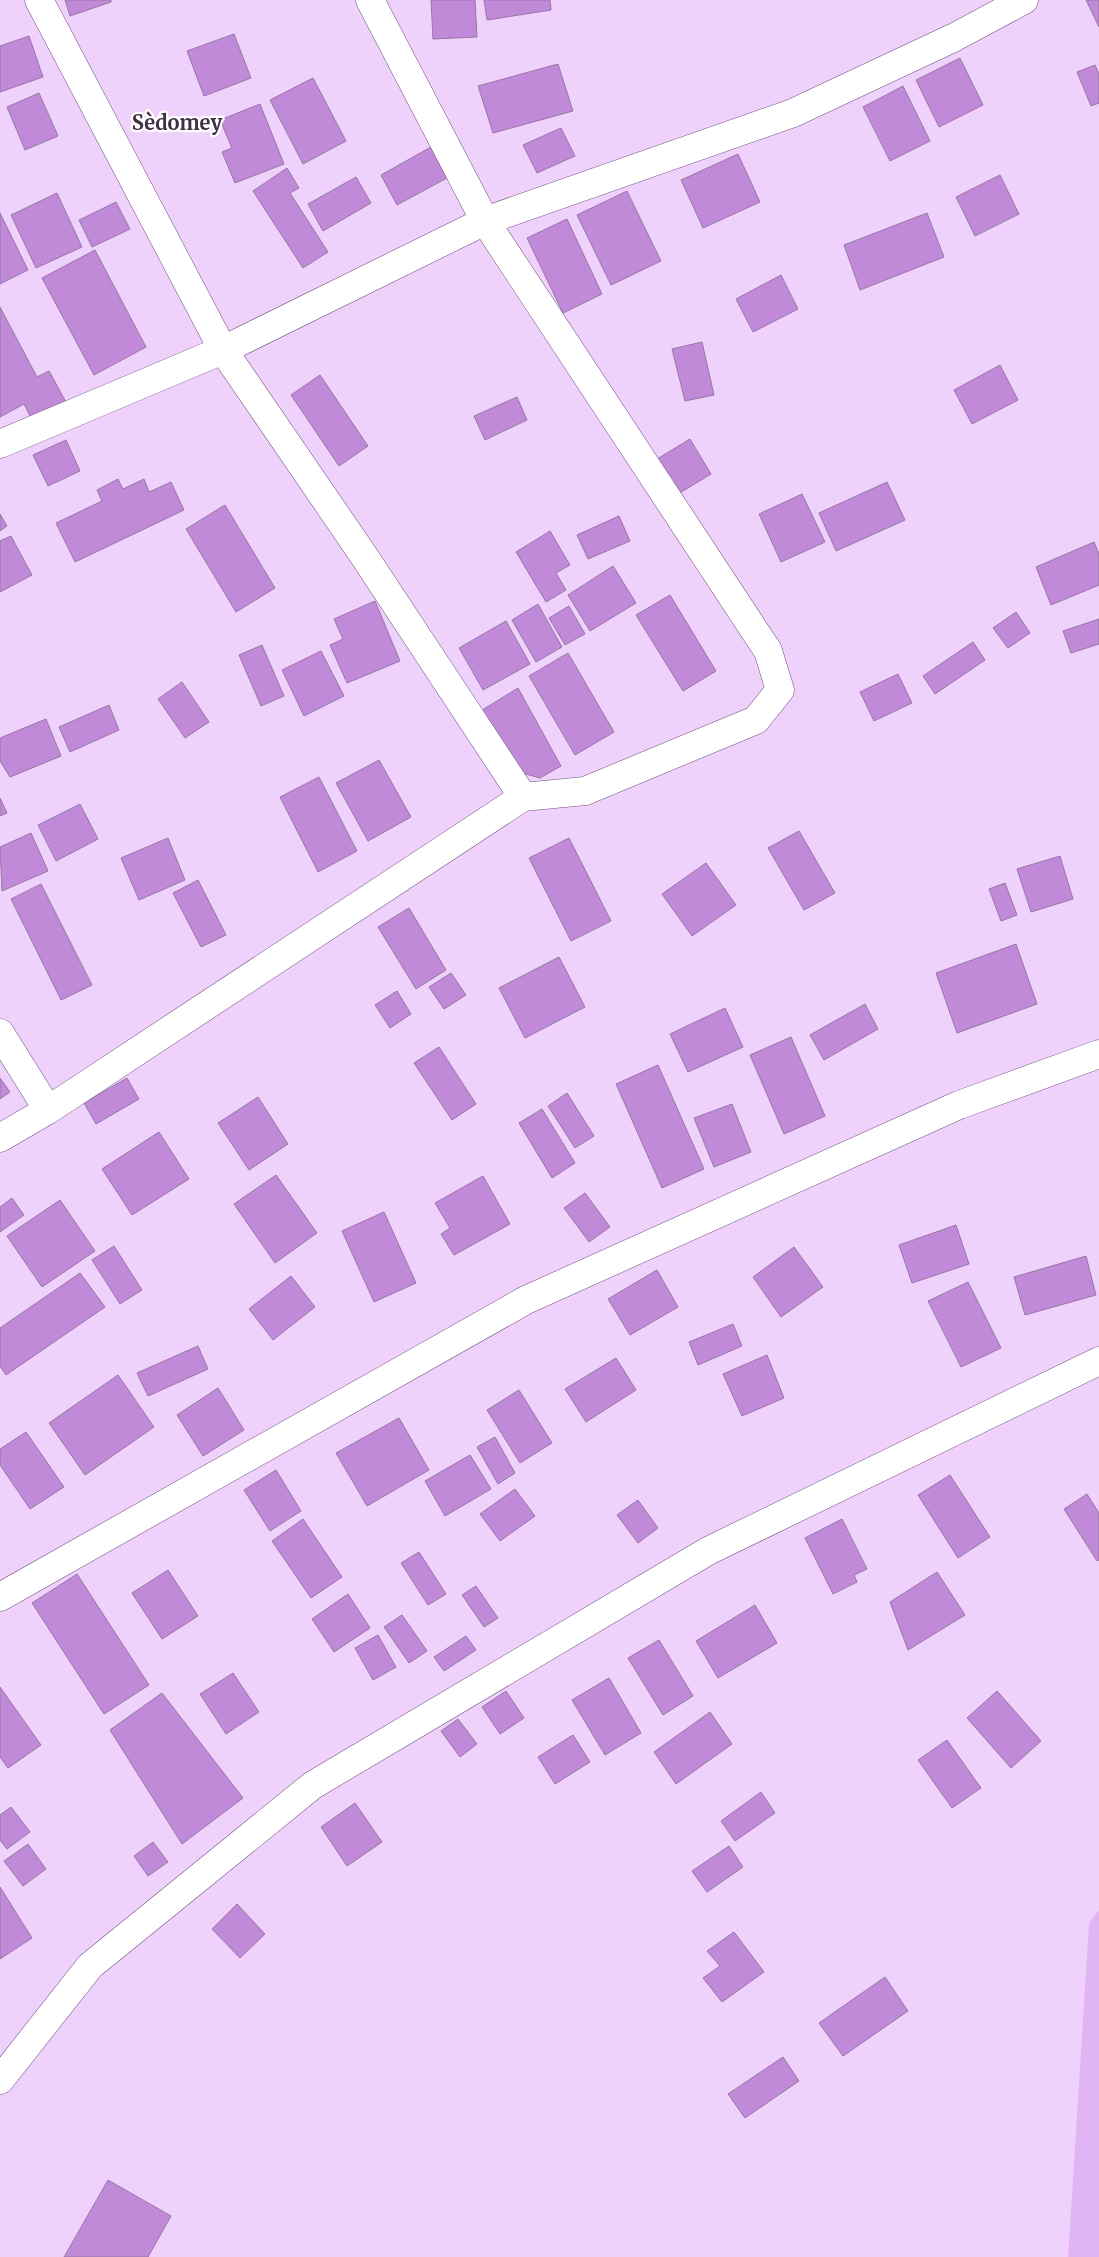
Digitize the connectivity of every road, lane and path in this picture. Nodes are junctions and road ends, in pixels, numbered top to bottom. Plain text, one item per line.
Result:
1 (39, 0) edge
2 (370, 0) edge
3 (1024, 0) edge
4 (485, 221) junction
5 (223, 350) junction
6 (0, 444) edge
7 (523, 797) junction
8 (0, 1033) edge
9 (1099, 1054) edge
10 (48, 1110) junction
11 (0, 1138) edge
12 (1099, 1361) edge
13 (0, 1597) edge
14 (0, 2080) edge

1 - 5 street
2 - 4 street
3 - 4 street
4 - 5 street
4 - 7 street
5 - 6 street
5 - 7 street
7 - 10 street
8 - 10 street
9 - 13 street
10 - 11 street
12 - 14 street

